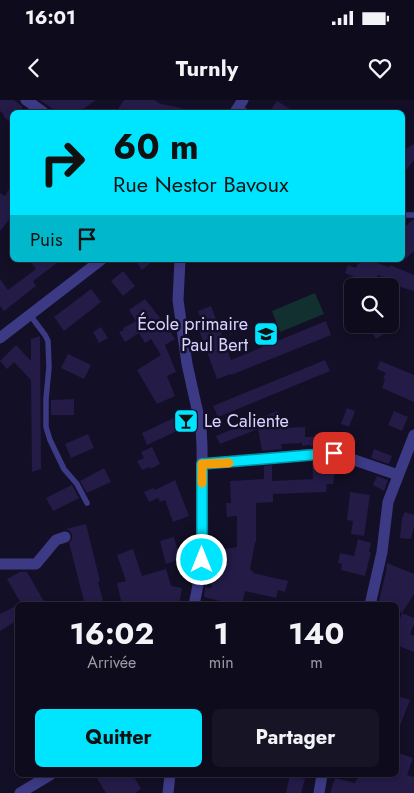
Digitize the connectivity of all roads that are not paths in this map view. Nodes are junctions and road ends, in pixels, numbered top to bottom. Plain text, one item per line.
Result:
1 (26, 100) edge
2 (40, 110) edge
3 (98, 262) edge
4 (180, 262) edge
5 (30, 315) junction
6 (0, 338) edge
7 (414, 435) edge
8 (202, 464) junction
9 (398, 475) junction
10 (87, 503) dead end
11 (65, 537) dead end
12 (0, 564) edge
13 (195, 602) edge
14 (371, 602) edge
15 (47, 777) edge
16 (170, 777) edge
17 (322, 777) edge
18 (20, 793) edge
19 (168, 793) edge
20 (319, 793) edge

1 - 2 street
3 - 5 street
4 - 8 street
5 - 6 street
5 - 10 lane
7 - 9 street
8 - 9 street
8 - 13 street
9 - 14 street
11 - 12 street
15 - 18 street
16 - 19 street
17 - 20 street

